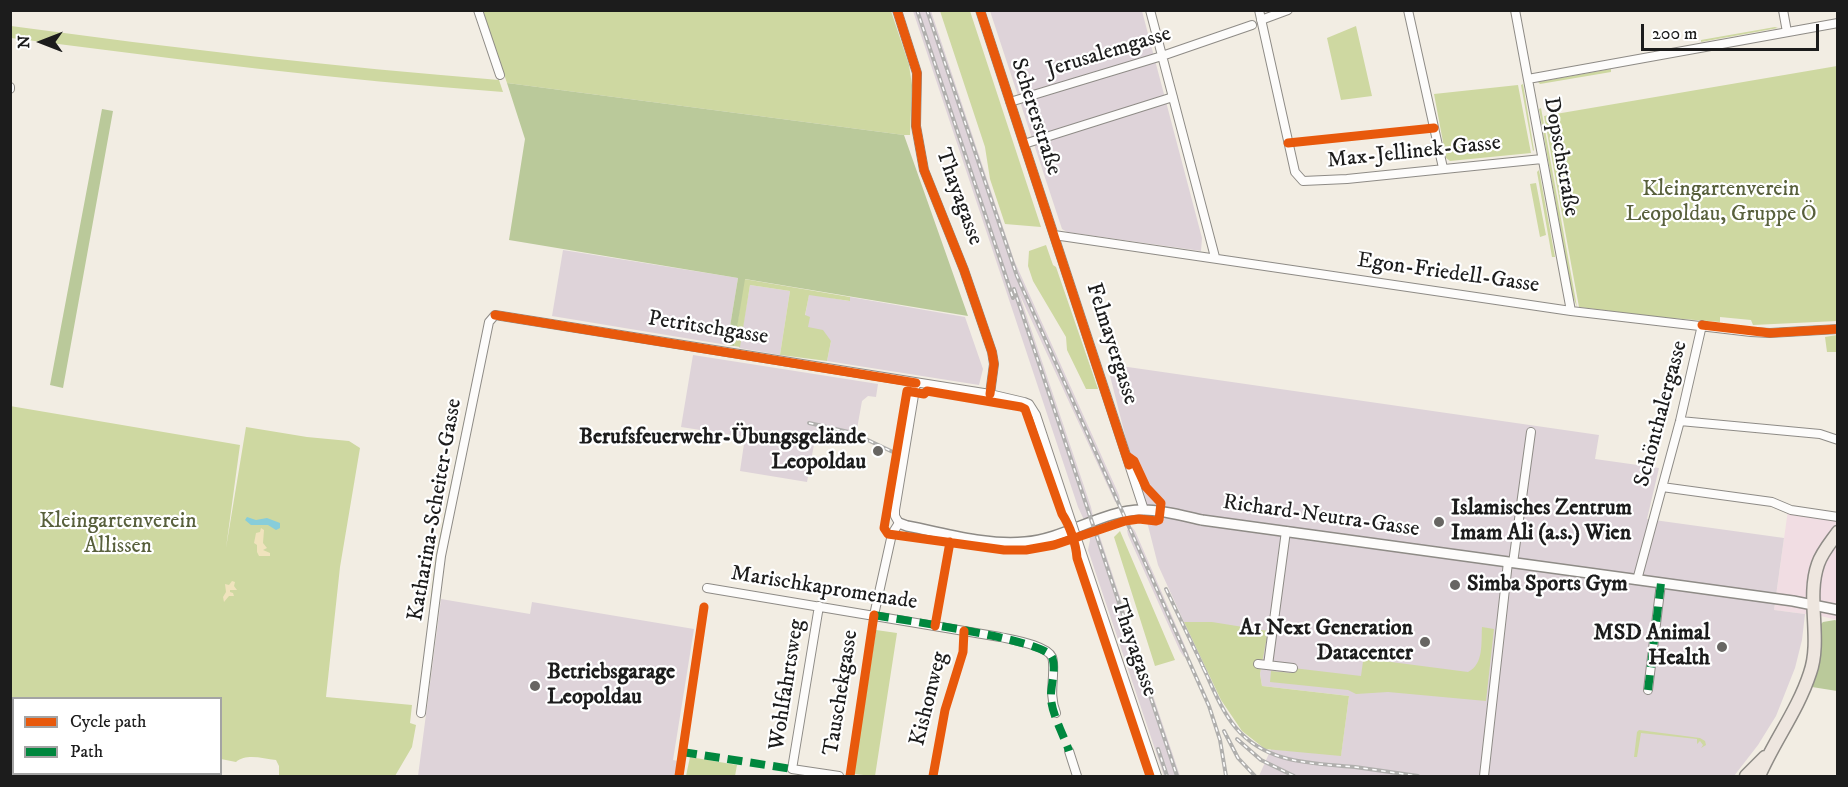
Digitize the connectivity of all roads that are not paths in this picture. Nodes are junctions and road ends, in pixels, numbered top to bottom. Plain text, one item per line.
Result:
1 (478, 10) edge
2 (897, 10) edge
3 (980, 10) edge
4 (1150, 10) edge
5 (1259, 10) edge
6 (1288, 10) edge
7 (1408, 10) edge
8 (1515, 10) edge
9 (1783, 10) edge
10 (1261, 20) junction
11 (1838, 23) edge
12 (1252, 25) dead end
13 (1787, 32) junction
14 (1162, 56) junction
15 (500, 75) dead end
16 (1528, 78) junction
17 (1173, 97) junction
18 (1010, 102) junction
19 (1024, 144) junction
20 (1542, 159) junction
21 (1443, 168) junction
22 (1054, 235) junction
23 (1215, 257) junction
24 (1571, 310) junction
25 (495, 315) joint
26 (1702, 326) junction
27 (1838, 329) edge
28 (916, 383) junction
29 (990, 394) junction
30 (1680, 421) junction
31 (1531, 432) dead end
32 (1838, 440) edge
33 (1662, 487) junction
34 (1144, 510) junction
35 (1838, 517) edge
36 (899, 523) junction
37 (1286, 531) junction
38 (1838, 532) edge
39 (1511, 563) junction
40 (1637, 580) junction
41 (1661, 583) junction
42 (707, 588) dead end
43 (1814, 605) junction
44 (819, 606) junction
45 (1838, 610) edge
46 (874, 615) junction
47 (1257, 664) dead end
48 (1268, 665) junction
49 (1293, 668) dead end
50 (1648, 690) dead end
51 (421, 713) dead end
52 (1056, 713) dead end
53 (1069, 751) dead end
54 (1768, 754) junction
55 (839, 777) edge
56 (1077, 777) edge
57 (1157, 777) edge
58 (1484, 777) edge
59 (1746, 777) edge
60 (1759, 777) edge

1 - 15 street
2 - 29 street, Thayagasse
3 - 18 street, Schererstraße
4 - 14 street
5 - 10 street
6 - 10 street
7 - 21 street
8 - 16 street, Dopschstraße
9 - 13 street
10 - 21 street, Max-Jellinek-Gasse
11 - 13 street
12 - 14 street, Jerusalemgasse
13 - 16 street
14 - 17 street
14 - 18 street, Jerusalemgasse
16 - 20 street, Dopschstraße
17 - 19 street
17 - 23 street
18 - 19 street, Schererstraße
19 - 22 street, Schererstraße
20 - 21 street, Max-Jellinek-Gasse
20 - 24 street, Dopschstraße
22 - 23 street, Egon-Friedell-Gasse
22 - 34 street, Felmayergasse
23 - 24 street, Egon-Friedell-Gasse
24 - 26 street, Egon-Friedell-Gasse
25 - 28 street, Petritschgasse
25 - 51 street, Katharina-Scheiter-Gasse
26 - 27 street, Egon-Friedell-Gasse
26 - 30 street, Schönthalergasse
28 - 29 street, Petritschgasse
28 - 36 street, Tauschekgasse
29 - 57 street, Thayagasse, bridge
30 - 32 street
30 - 33 street, Schönthalergasse
31 - 39 street
33 - 35 street
33 - 40 street, Schönthalergasse
34 - 36 street, Richard-Neutra-Gasse
34 - 37 street, Richard-Neutra-Gasse
36 - 46 street, Tauschekgasse
37 - 39 street, Richard-Neutra-Gasse
37 - 48 street
38 - 43 main road
39 - 40 street, Richard-Neutra-Gasse
39 - 58 street
40 - 41 street, Richard-Neutra-Gasse
41 - 43 street, Richard-Neutra-Gasse
41 - 50 street
42 - 44 street, Marischkapromenade
43 - 45 street, Richard-Neutra-Gasse
43 - 54 main road
44 - 46 street, Marischkapromenade
44 - 55 street, Wohlfahrtsweg
46 - 52 street, Marischkapromenade
47 - 48 street
48 - 49 street
53 - 56 street
54 - 59 main road
54 - 60 main road

